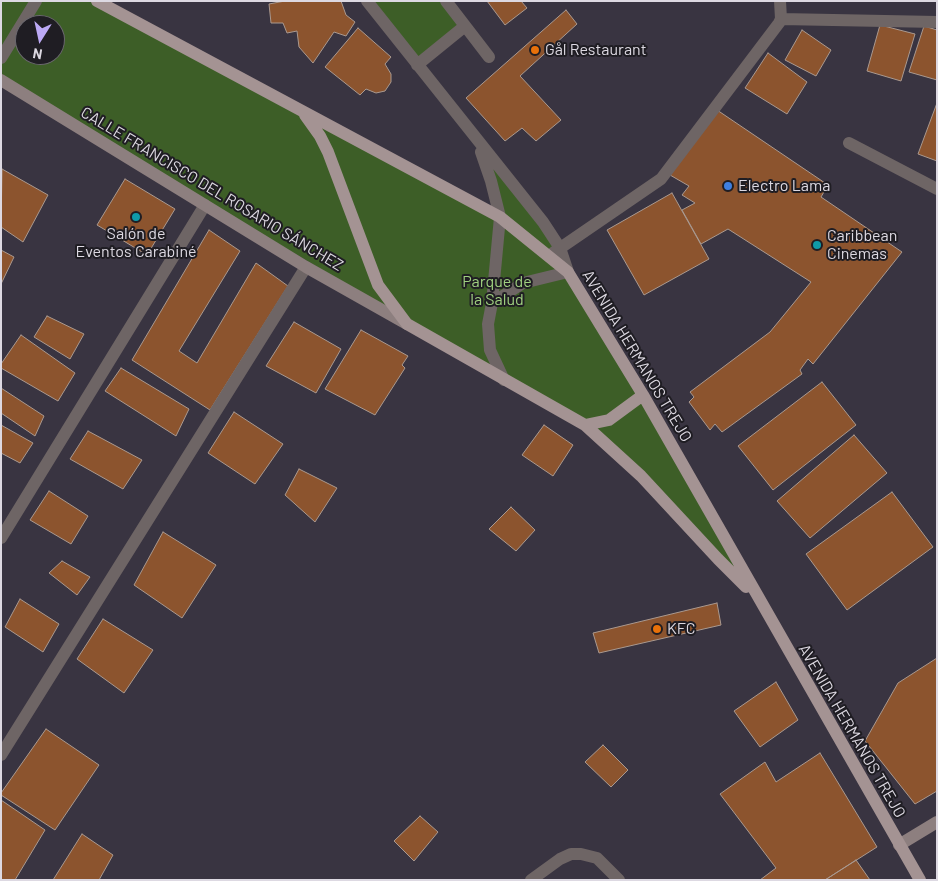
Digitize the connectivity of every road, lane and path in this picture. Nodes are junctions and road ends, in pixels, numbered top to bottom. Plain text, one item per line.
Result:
1 (36, 1) edge
2 (97, 1) edge
3 (367, 1) edge
4 (446, 1) edge
5 (780, 1) edge
6 (781, 19) junction
7 (937, 22) edge
8 (465, 26) junction
9 (489, 57) dead end
10 (1, 58) edge
11 (417, 65) junction
12 (1, 80) edge
13 (303, 112) junction
14 (472, 134) junction
15 (850, 143) dead end
16 (937, 189) edge
17 (205, 205) junction
18 (500, 217) junction
19 (560, 248) junction
20 (549, 256) junction
21 (306, 267) junction
22 (568, 272) junction
23 (492, 303) junction
24 (407, 324) junction
25 (504, 380) junction
26 (643, 395) junction
27 (585, 425) junction
28 (1, 538) edge
29 (757, 597) junction
30 (1, 755) edge
31 (937, 822) edge
32 (899, 845) junction
33 (530, 880) edge
34 (619, 880) edge
35 (920, 880) edge

1 - 10 street
2 - 13 main road, AVENIDA HERMANOS TREJO
3 - 11 street
4 - 8 street
5 - 6 street
6 - 7 street
6 - 19 street
8 - 9 street
8 - 11 street
11 - 14 street
12 - 17 main road, CALLE FRANCISCO DEL ROSARIO SÁNCHEZ
13 - 18 main road, AVENIDA HERMANOS TREJO
13 - 24 main road, AVENIDA HERMANOS TREJO
14 - 18 street
14 - 19 street
15 - 16 street
17 - 21 main road, CALLE FRANCISCO DEL ROSARIO SÁNCHEZ
17 - 28 street
18 - 20 main road, AVENIDA HERMANOS TREJO
18 - 23 street
19 - 20 street
19 - 22 street
20 - 22 main road, AVENIDA HERMANOS TREJO
21 - 24 main road, CALLE FRANCISCO DEL ROSARIO SÁNCHEZ
21 - 30 street
22 - 23 street
22 - 26 main road, AVENIDA HERMANOS TREJO
23 - 25 street
24 - 25 main road, AVENIDA HERMANOS TREJO
25 - 27 main road, AVENIDA HERMANOS TREJO
26 - 27 main road
26 - 29 main road, AVENIDA HERMANOS TREJO
27 - 29 main road, AVENIDA HERMANOS TREJO
29 - 32 main road, AVENIDA HERMANOS TREJO
31 - 32 main road
32 - 35 main road, AVENIDA HERMANOS TREJO
33 - 34 street

